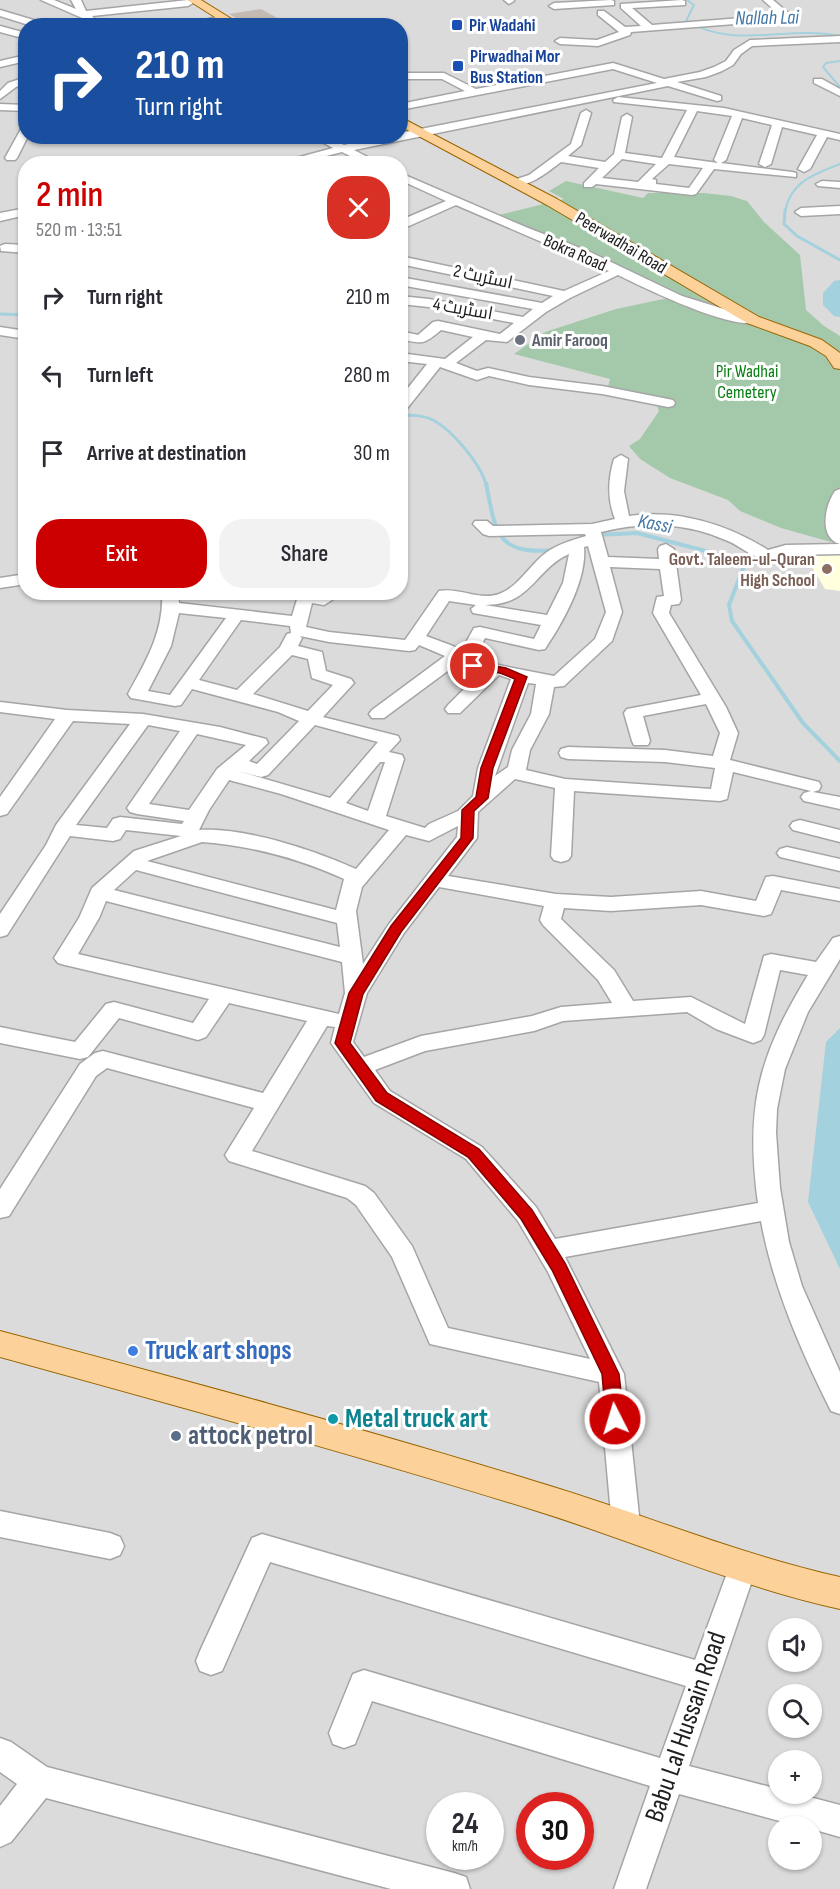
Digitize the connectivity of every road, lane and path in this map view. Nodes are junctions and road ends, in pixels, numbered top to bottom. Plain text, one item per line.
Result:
1 (46, 0) edge
2 (768, 0) edge
3 (81, 1) edge
4 (188, 1) edge
5 (659, 2) edge
6 (555, 3) edge
7 (611, 3) dead end
8 (682, 3) dead end
9 (777, 8) junction
10 (754, 9) dead end
11 (543, 12) dead end
12 (601, 12) dead end
13 (0, 13) edge
14 (82, 14) junction
15 (787, 17) junction
16 (18, 18) edge
17 (89, 18) edge
18 (214, 18) edge
19 (222, 18) edge
20 (798, 26) dead end
21 (0, 29) edge
22 (624, 32) junction
23 (652, 33) junction
24 (18, 34) edge
25 (840, 39) edge
26 (560, 40) dead end
27 (8, 42) dead end
28 (18, 44) edge
29 (583, 58) dead end
30 (18, 60) edge
31 (0, 64) edge
32 (613, 66) junction
33 (408, 76) edge
34 (834, 80) edge
35 (18, 82) edge
36 (666, 83) junction
37 (475, 93) junction
38 (840, 93) edge
39 (0, 96) edge
40 (593, 97) junction
41 (717, 98) dead end
42 (408, 106) edge
43 (0, 107) edge
44 (18, 108) edge
45 (693, 108) junction
46 (586, 112) dead end
47 (738, 115) junction
48 (627, 117) dead end
49 (0, 119) edge
50 (18, 119) edge
51 (408, 121) edge
52 (778, 124) junction
53 (408, 125) edge
54 (422, 131) junction
55 (408, 134) edge
56 (823, 134) junction
57 (840, 137) edge
58 (334, 144) edge
59 (366, 144) edge
60 (17, 145) joint
61 (0, 149) edge
62 (346, 149) junction
63 (619, 155) junction
64 (315, 156) edge
65 (360, 156) edge
66 (10, 158) dead end
67 (559, 158) junction
68 (666, 161) junction
69 (715, 163) junction
70 (765, 164) dead end
71 (608, 166) junction
72 (804, 168) dead end
73 (792, 175) dead end
74 (408, 180) edge
75 (514, 182) junction
76 (822, 184) dead end
77 (840, 185) edge
78 (646, 188) junction
79 (840, 197) edge
80 (810, 199) dead end
81 (455, 201) junction
82 (840, 210) edge
83 (801, 212) dead end
84 (4, 216) edge
85 (18, 221) edge
86 (408, 222) edge
87 (5, 248) dead end
88 (18, 249) edge
89 (408, 262) edge
90 (618, 271) junction
91 (408, 282) edge
92 (565, 295) junction
93 (408, 301) edge
94 (544, 307) junction
95 (753, 320) junction
96 (524, 321) junction
97 (0, 331) edge
98 (18, 334) edge
99 (484, 335) junction
100 (408, 337) edge
101 (408, 358) edge
102 (442, 362) junction
103 (840, 364) edge
104 (408, 399) edge
105 (668, 403) dead end
106 (621, 459) dead end
107 (840, 494) edge
108 (624, 522) junction
109 (485, 527) dead end
110 (838, 533) edge
111 (594, 534) junction
112 (576, 544) junction
113 (840, 549) edge
114 (601, 562) junction
115 (18, 580) edge
116 (0, 583) edge
117 (170, 600) edge
118 (220, 600) edge
119 (304, 600) edge
120 (479, 609) dead end
121 (213, 612) junction
122 (237, 614) junction
123 (550, 621) junction
124 (298, 626) junction
125 (416, 638) junction
126 (473, 646) dead end
127 (288, 649) junction
128 (458, 656) junction
129 (495, 669) junction
130 (521, 677) junction
131 (546, 680) junction
132 (188, 683) junction
133 (241, 696) junction
134 (711, 698) junction
135 (0, 708) edge
136 (454, 709) dead end
137 (378, 714) dead end
138 (67, 715) junction
139 (143, 719) junction
140 (311, 719) junction
141 (192, 727) junction
142 (640, 741) dead end
143 (568, 753) dead end
144 (376, 756) junction
145 (722, 764) junction
146 (230, 768) junction
147 (516, 773) junction
148 (565, 784) junction
149 (6, 792) edge
150 (482, 798) junction
151 (840, 803) edge
152 (334, 806) junction
153 (0, 810) edge
154 (468, 814) junction
155 (196, 817) junction
156 (375, 819) junction
157 (800, 826) dead end
158 (401, 828) junction
159 (63, 829) junction
160 (840, 836) edge
161 (787, 854) dead end
162 (561, 856) dead end
163 (132, 862) junction
164 (840, 865) edge
165 (434, 880) junction
166 (353, 885) junction
167 (99, 892) junction
168 (840, 895) edge
169 (556, 901) junction
170 (346, 919) junction
171 (0, 930) edge
172 (840, 943) edge
173 (350, 957) junction
174 (821, 970) junction
175 (356, 993) junction
176 (223, 994) junction
177 (627, 1009) junction
178 (321, 1017) junction
179 (348, 1023) junction
180 (0, 1035) edge
181 (361, 1067) junction
182 (268, 1103) junction
183 (0, 1209) edge
184 (771, 1210) junction
185 (548, 1250) junction
186 (0, 1344) edge
187 (611, 1374) junction
188 (840, 1403) edge
189 (0, 1524) edge
190 (626, 1525) junction
191 (110, 1546) dead end
192 (743, 1566) junction
193 (840, 1593) edge
194 (211, 1661) dead end
195 (704, 1677) junction
196 (344, 1733) dead end
197 (0, 1753) edge
198 (669, 1776) junction
199 (40, 1780) junction
200 (840, 1821) edge
201 (0, 1831) edge
202 (447, 1888) edge
203 (630, 1889) edge

1 - 14 street
2 - 9 street
3 - 14 street
4 - 14 street
4 - 18 main road
4 - 19 main road
5 - 8 street
5 - 23 street
6 - 7 street
6 - 11 street
9 - 10 street
9 - 15 street
12 - 22 street
13 - 16 street
14 - 17 street
15 - 20 street
15 - 23 street
21 - 24 street
22 - 23 street
22 - 26 street
25 - 36 street
27 - 28 street
29 - 32 street
30 - 31 street
32 - 36 street
32 - 37 street
33 - 37 street
34 - 38 street
35 - 39 street
36 - 40 street
36 - 41 street
37 - 42 street
40 - 45 street
40 - 54 street
43 - 44 street
45 - 47 street
45 - 68 street
46 - 67 street
47 - 52 street
47 - 69 street
48 - 63 street
49 - 50 street
51 - 54 main road
52 - 56 street
52 - 70 street
53 - 54 main road, Peerwadhai Road
54 - 55 street
54 - 75 main road, Peerwadhai Road
56 - 57 street
56 - 72 street
58 - 62 street
59 - 62 street
60 - 61 street
60 - 66 street
62 - 64 street
62 - 65 street
63 - 68 street
63 - 71 street
67 - 71 street
67 - 75 street
68 - 69 street
68 - 78 street
69 - 73 street
69 - 78 street
71 - 78 street
74 - 81 street, Bokra Road
75 - 95 main road, Peerwadhai Road
76 - 77 street
79 - 80 street
81 - 86 street
81 - 90 street, Bokra Road
82 - 83 street
84 - 85 street
87 - 88 street
89 - 92 street, اسٹریٹ 2
90 - 92 street
90 - 95 street, Bokra Road
91 - 94 street
92 - 94 street
93 - 96 street, اسٹریٹ 4
94 - 96 street
95 - 103 main road, Peerwadhai Road
96 - 99 street
97 - 98 street
99 - 100 street
99 - 102 street
101 - 102 street
102 - 104 street
102 - 105 street
106 - 108 street
107 - 110 street
108 - 111 street
108 - 113 street
109 - 111 street
111 - 112 street
111 - 114 street
112 - 123 street
112 - 125 street
114 - 131 street
114 - 134 street
115 - 116 street
117 - 121 street
117 - 132 street
118 - 121 street
119 - 124 street
120 - 123 street
121 - 122 street
122 - 124 street
122 - 132 street
123 - 126 street
124 - 125 street
124 - 127 street
125 - 128 street
127 - 133 street
127 - 140 street
128 - 129 street
128 - 137 street
129 - 130 street
129 - 136 street
130 - 131 street
130 - 150 street
131 - 147 street
132 - 133 street
133 - 140 street
134 - 142 street
134 - 145 street
135 - 138 street
138 - 139 street
138 - 149 street
139 - 141 street
139 - 159 street
140 - 144 street
140 - 146 street
141 - 146 street
141 - 155 street
143 - 145 street
144 - 152 street
144 - 156 street
145 - 148 street
145 - 151 street
146 - 152 street
146 - 155 street
147 - 148 street
147 - 150 street
148 - 162 street
149 - 153 street
150 - 154 street
152 - 156 street
154 - 158 street
154 - 165 street
155 - 159 street
156 - 158 street
157 - 160 street
158 - 166 street
159 - 171 street
161 - 164 street
163 - 166 street
163 - 167 street
163 - 170 street
165 - 169 street
165 - 175 street
166 - 170 street
167 - 173 street
167 - 176 street
168 - 169 street
169 - 177 street
170 - 173 street
172 - 174 street
173 - 175 street
174 - 177 street
174 - 184 street
175 - 179 street
176 - 178 street
176 - 180 street
177 - 181 street
178 - 179 street
178 - 182 street
179 - 181 street
181 - 185 street
182 - 183 street
182 - 187 street
184 - 185 street
184 - 188 street
185 - 187 street
186 - 190 main road
187 - 190 street
189 - 191 street
190 - 192 main road
192 - 193 main road
192 - 195 street, Babu Lal Hussain Road
194 - 195 street
195 - 198 street, Babu Lal Hussain Road
196 - 198 street
197 - 199 street
198 - 200 street
198 - 203 street, Babu Lal Hussain Road
199 - 201 street
199 - 202 street

